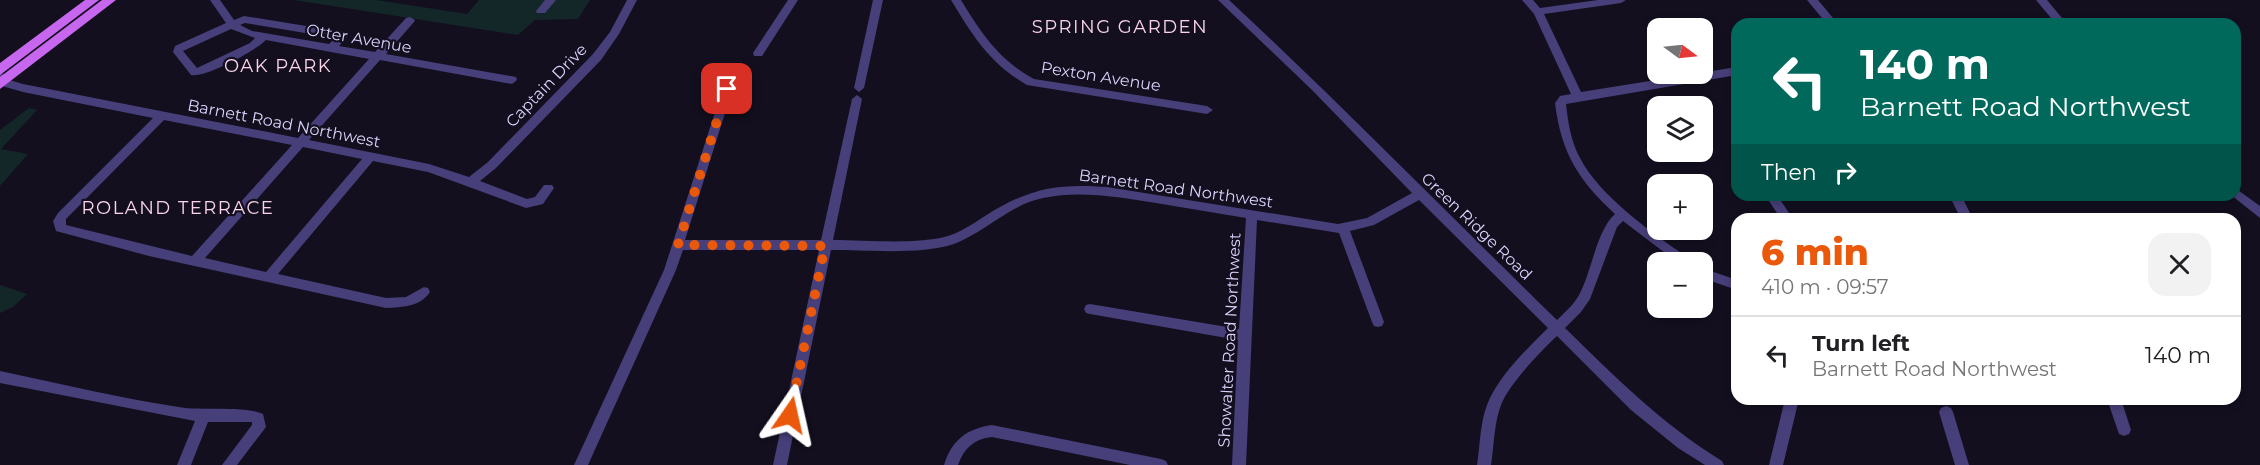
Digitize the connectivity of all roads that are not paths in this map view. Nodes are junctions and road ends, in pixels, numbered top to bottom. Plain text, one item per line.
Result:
1 (93, 0) edge
2 (110, 0) edge
3 (214, 0) edge
4 (551, 0) edge
5 (632, 0) edge
6 (794, 0) edge
7 (878, 0) edge
8 (956, 0) edge
9 (1223, 0) edge
10 (1527, 0) edge
11 (1621, 0) edge
12 (1812, 0) edge
13 (2042, 0) edge
14 (541, 11) dead end
15 (1538, 12) junction
16 (1828, 18) edge
17 (2057, 18) edge
18 (410, 20) dead end
19 (232, 25) junction
20 (264, 36) junction
21 (331, 48) junction
22 (758, 54) dead end
23 (378, 56) junction
24 (1731, 72) edge
25 (732, 75) dead end
26 (1, 78) edge
27 (512, 80) dead end
28 (1578, 96) junction
29 (1207, 110) dead end
30 (161, 116) junction
31 (300, 143) junction
32 (371, 156) junction
33 (471, 182) junction
34 (548, 188) dead end
35 (1421, 195) junction
36 (2241, 197) edge
37 (2260, 213) edge
38 (1624, 214) junction
39 (1252, 216) junction
40 (1343, 229) junction
41 (678, 245) junction
42 (825, 246) junction
43 (1673, 252) edge
44 (195, 261) junction
45 (269, 277) junction
46 (1713, 277) edge
47 (1731, 283) edge
48 (424, 292) dead end
49 (1090, 309) dead end
50 (1378, 322) dead end
51 (1556, 327) junction
52 (1246, 336) junction
53 (0, 378) edge
54 (1791, 405) edge
55 (2116, 405) edge
56 (1946, 412) dead end
57 (204, 416) junction
58 (2124, 430) dead end
59 (184, 465) edge
60 (229, 465) edge
61 (581, 465) edge
62 (780, 465) edge
63 (951, 465) edge
64 (1161, 465) edge
65 (1239, 465) edge
66 (1484, 465) edge
67 (1717, 465) edge
68 (1776, 465) edge
69 (1962, 465) edge

1 - 26 main road
2 - 26 main road
3 - 19 street
4 - 14 street
5 - 33 street, Captain Drive
6 - 22 street
7 - 42 street
8 - 29 street, Pexton Avenue
9 - 35 street, Green Ridge Road
10 - 15 street
11 - 15 street
12 - 16 street
13 - 17 street
15 - 28 street
18 - 23 street
19 - 20 street, Otter Avenue
19 - 20 street
19 - 21 street
20 - 21 street, Otter Avenue
21 - 23 street, Otter Avenue
23 - 27 street, Otter Avenue
23 - 31 street
24 - 28 street
25 - 41 street
26 - 30 street, Barnett Road Northwest
28 - 38 street
30 - 31 street, Barnett Road Northwest
30 - 44 street
31 - 32 street, Barnett Road Northwest
31 - 44 street
32 - 33 street, Barnett Road Northwest
32 - 45 street
33 - 34 street, Barnett Road Northwest
35 - 40 street, Barnett Road Northwest
35 - 51 street, Green Ridge Road
36 - 37 street
38 - 43 street
38 - 51 street
39 - 40 street, Barnett Road Northwest
39 - 42 street, Barnett Road Northwest
39 - 52 street, Showalter Road Northwest
40 - 50 street
41 - 42 street, Barnett Road Northwest
41 - 61 street
42 - 62 street
44 - 45 street
45 - 48 street
46 - 47 street
49 - 52 street
51 - 66 street
51 - 67 street, Green Ridge Road
52 - 65 street, Showalter Road Northwest
53 - 57 street
54 - 68 street
55 - 58 street
56 - 69 street
57 - 59 street
57 - 60 street
63 - 64 street

